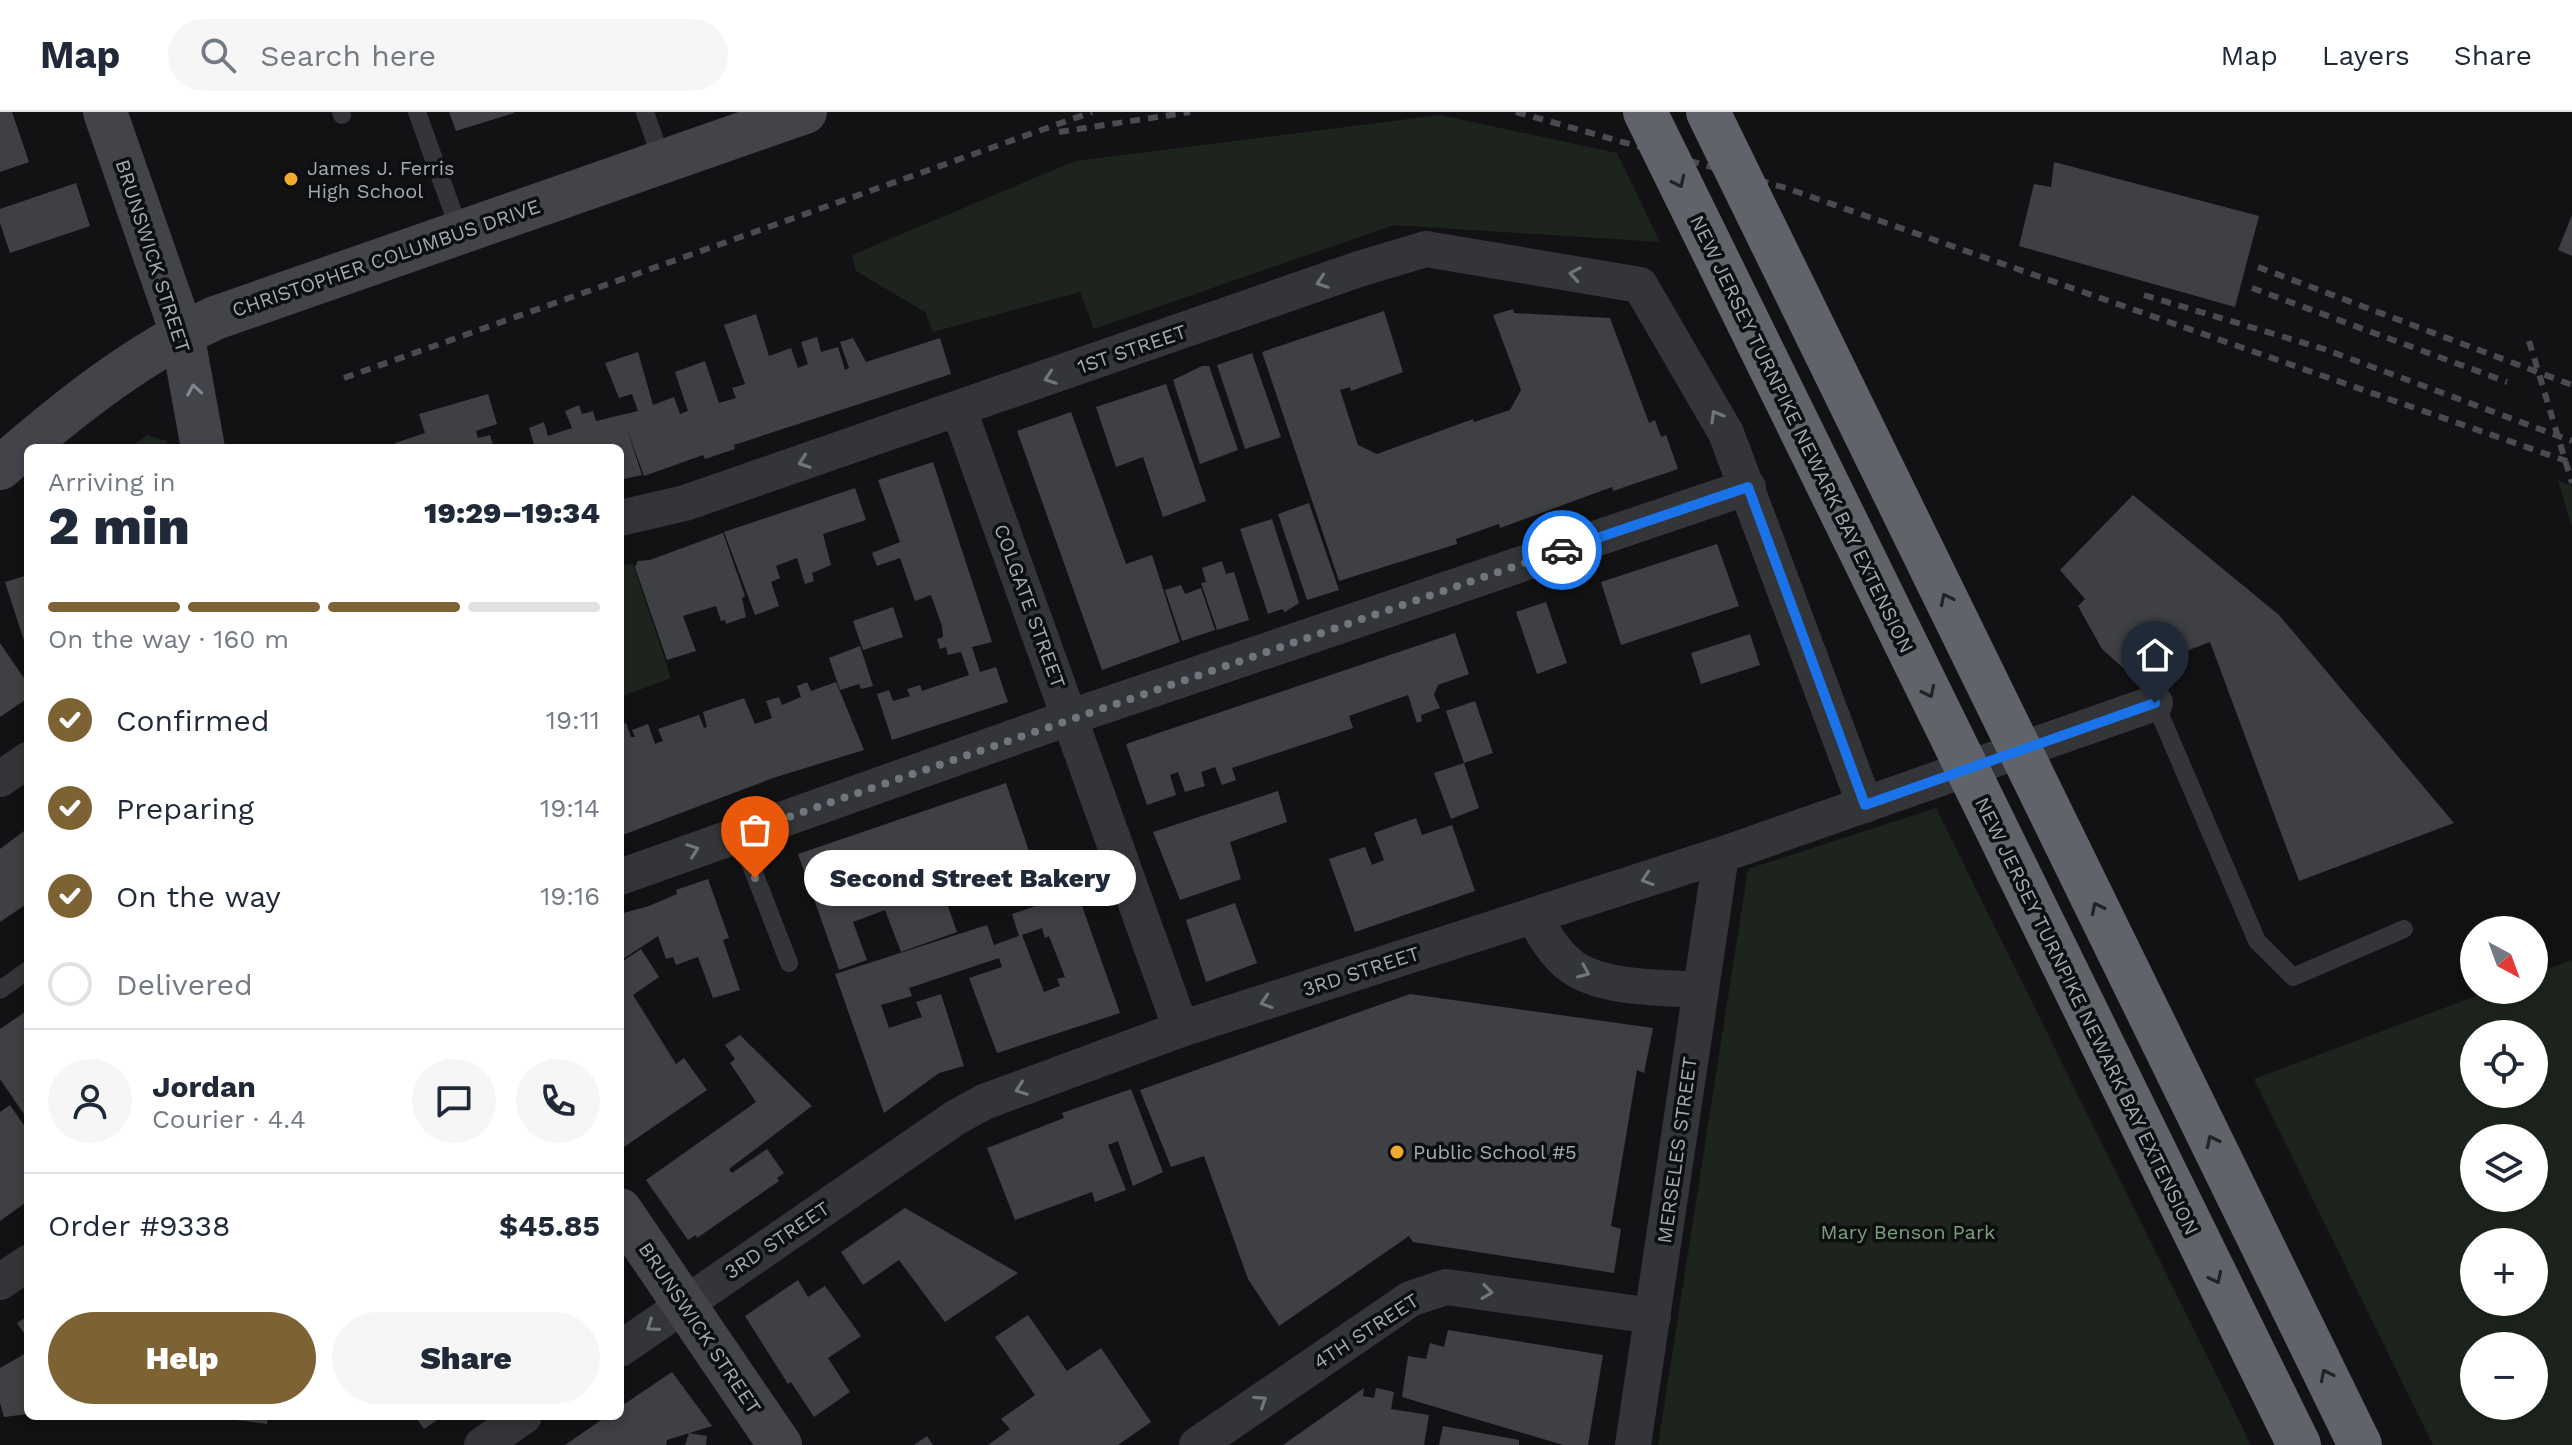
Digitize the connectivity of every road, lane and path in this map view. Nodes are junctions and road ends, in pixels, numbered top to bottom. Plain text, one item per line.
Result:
1 (105, 112) edge
2 (417, 112) edge
3 (645, 112) edge
4 (805, 112) edge
5 (1645, 112) edge
6 (1708, 112) edge
7 (662, 161) junction
8 (460, 232) junction
9 (182, 333) junction
10 (959, 410) junction
11 (29, 444) edge
12 (202, 444) edge
13 (24, 448) edge
14 (0, 468) edge
15 (1748, 487) junction
16 (624, 517) edge
17 (2155, 703) joint
18 (1071, 717) junction
19 (24, 763) edge
20 (0, 779) edge
21 (1865, 805) junction
22 (739, 834) junction
23 (1721, 855) junction
24 (624, 876) edge
25 (1533, 916) junction
26 (2404, 929) dead end
27 (789, 963) dead end
28 (24, 973) edge
29 (0, 990) edge
30 (1701, 990) junction
31 (1181, 1029) junction
32 (624, 1216) edge
33 (24, 1266) edge
34 (0, 1282) edge
35 (684, 1304) junction
36 (1653, 1316) junction
37 (624, 1346) edge
38 (518, 1420) edge
39 (482, 1445) edge
40 (780, 1445) edge
41 (1197, 1445) edge
42 (1633, 1445) edge
43 (2299, 1445) edge
44 (2360, 1445) edge

1 - 9 main road, BRUNSWICK STREET
2 - 8 lane
3 - 7 lane
4 - 7 main road, CHRISTOPHER COLUMBUS DRIVE
5 -> 43 highway, NEW JERSEY TURNPIKE NEWARK BAY EXTENSION, bridge
44 -> 6 highway, bridge
7 - 8 main road, CHRISTOPHER COLUMBUS DRIVE
8 - 9 main road, CHRISTOPHER COLUMBUS DRIVE
9 - 11 main road, CHRISTOPHER COLUMBUS DRIVE
12 -> 9 main road, BRUNSWICK STREET
15 -> 10 street, 1ST STREET
10 -> 16 street, 1ST STREET
10 - 18 street, COLGATE STREET
13 - 14 main road, CHRISTOPHER COLUMBUS DRIVE
15 - 18 street
15 - 21 street
17 - 21 street, 3RD STREET
17 - 26 lane
18 - 22 street
18 - 31 street, COLGATE STREET
19 - 20 street
21 - 23 street, 3RD STREET
24 -> 22 street
22 - 27 lane
23 -> 25 street, 3RD STREET
23 - 30 street, MERSELES STREET
25 -> 30 street
25 -> 31 street, 3RD STREET
28 - 29 lane
30 - 36 street, MERSELES STREET
31 -> 35 street, 3RD STREET
32 - 35 main road, BRUNSWICK STREET
33 - 34 street
35 -> 37 street, 3RD STREET
35 - 40 main road, BRUNSWICK STREET
41 -> 36 street, 4TH STREET
36 - 42 street, MERSELES STREET
38 - 39 street

